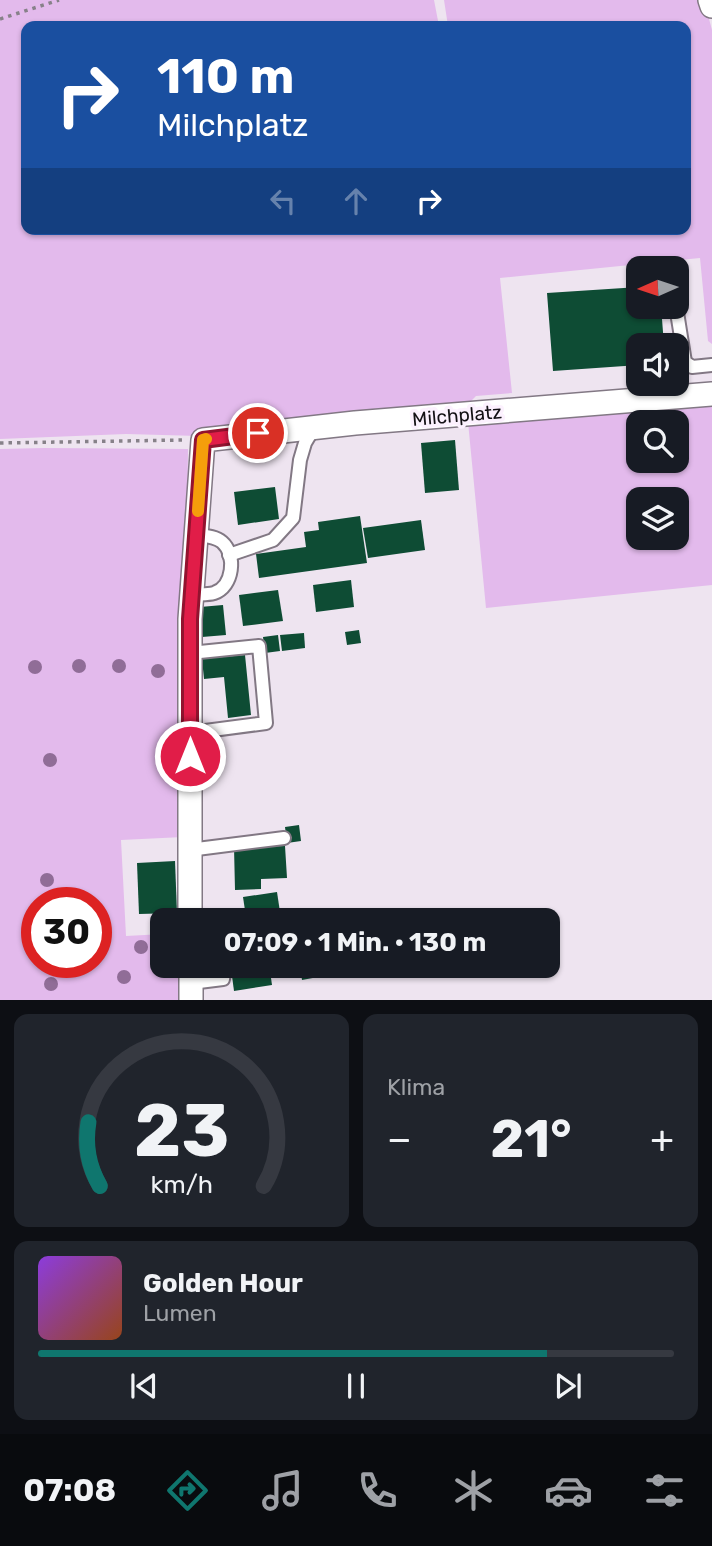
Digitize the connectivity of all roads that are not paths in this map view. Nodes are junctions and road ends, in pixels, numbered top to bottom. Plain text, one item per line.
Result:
1 (710, 0) edge
2 (712, 6) edge
3 (678, 319) edge
4 (712, 365) edge
5 (712, 394) edge
6 (314, 428) junction
7 (196, 535) junction
8 (229, 555) junction
9 (192, 595) junction
10 (190, 653) junction
11 (190, 733) junction
12 (284, 838) dead end
13 (189, 850) junction
14 (190, 908) edge
15 (223, 978) edge
16 (191, 983) edge

1 - 2 street
3 - 4 lane
5 - 6 street, Milchplatz
6 - 7 street, Milchplatz
6 - 8 lane
7 - 8 lane
7 - 9 street
8 - 9 lane
9 - 10 street
10 - 11 street
10 - 11 lane
11 - 13 street
12 - 13 lane
13 - 14 street
15 - 16 lane

